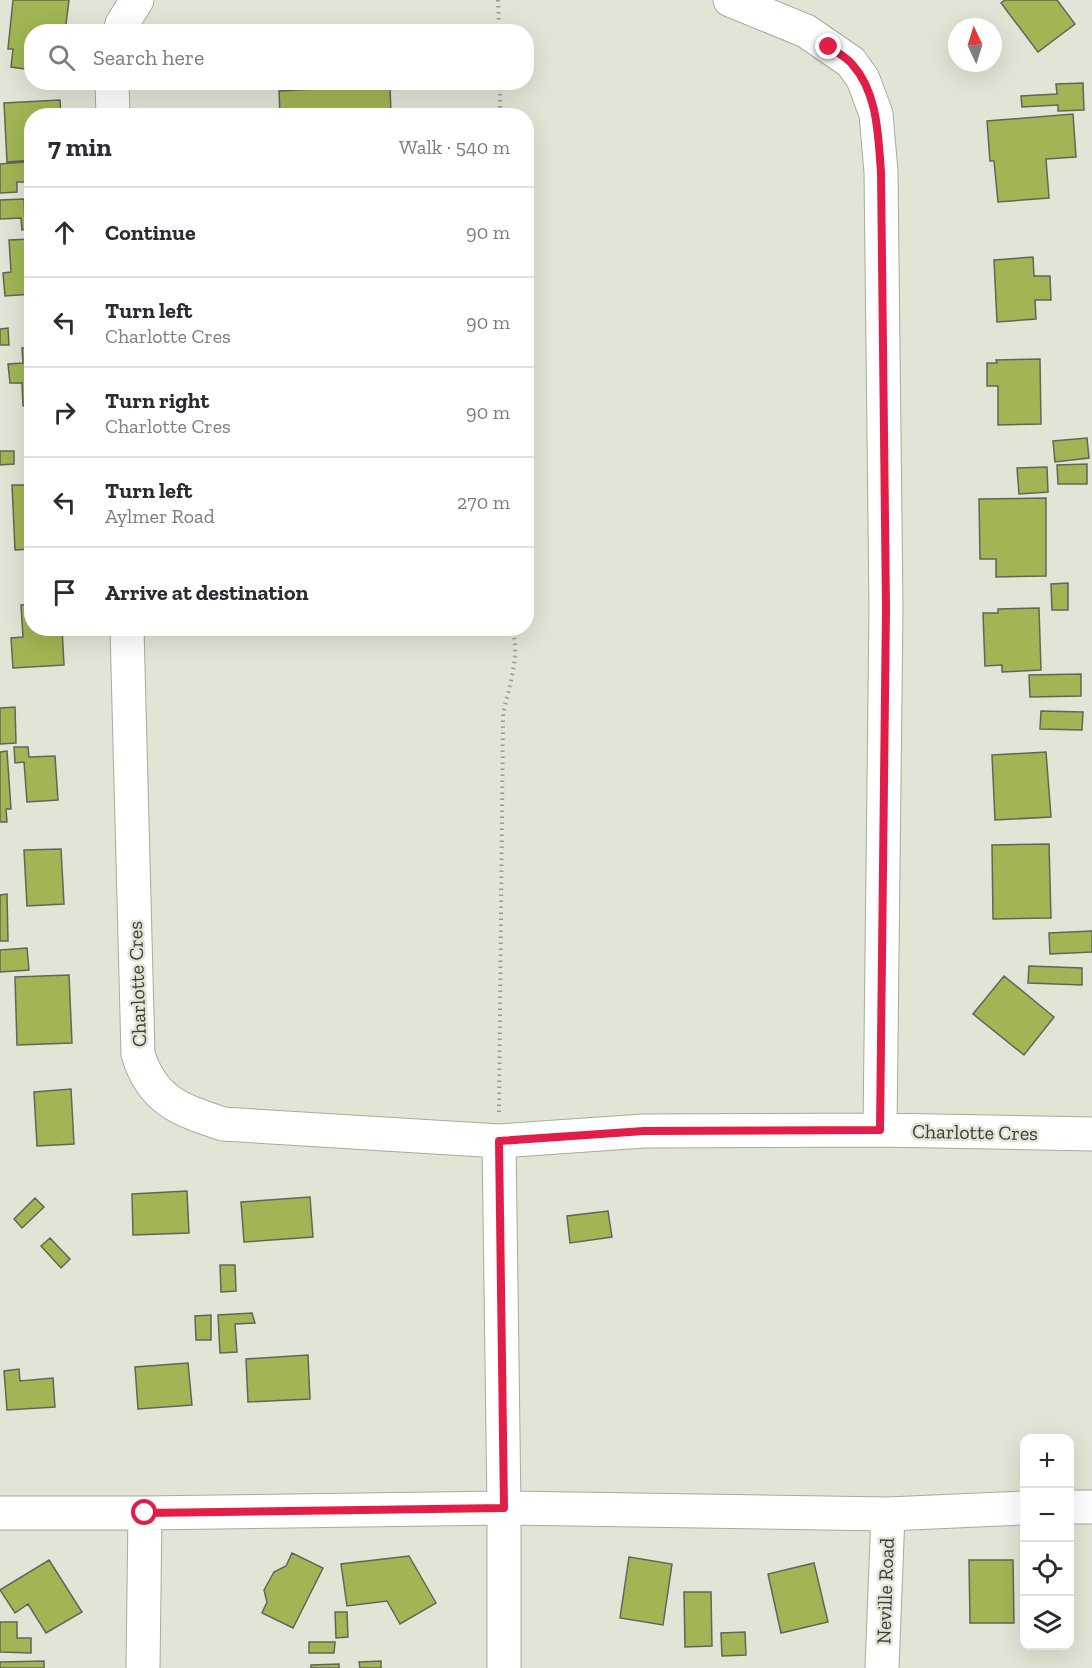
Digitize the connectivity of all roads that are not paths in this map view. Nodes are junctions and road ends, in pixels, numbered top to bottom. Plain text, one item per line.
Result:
1 (137, 0) edge
2 (730, 0) edge
3 (122, 24) edge
4 (112, 90) edge
5 (113, 108) edge
6 (127, 636) edge
7 (880, 1130) junction
8 (1092, 1134) edge
9 (499, 1141) junction
10 (1074, 1507) edge
11 (1092, 1507) edge
12 (504, 1508) junction
13 (1020, 1508) edge
14 (0, 1513) edge
15 (145, 1513) junction
16 (888, 1514) junction
17 (143, 1668) edge
18 (504, 1668) edge
19 (882, 1668) edge

1 - 3 street
2 - 7 street
4 - 5 street
6 - 9 street, Charlotte Cres
7 - 8 street, Charlotte Cres
7 - 9 street, Charlotte Cres
9 - 12 street
10 - 11 street
12 - 15 street
12 - 16 street
12 - 18 street
13 - 16 street
14 - 15 street
15 - 17 street
16 - 19 street, Neville Road

